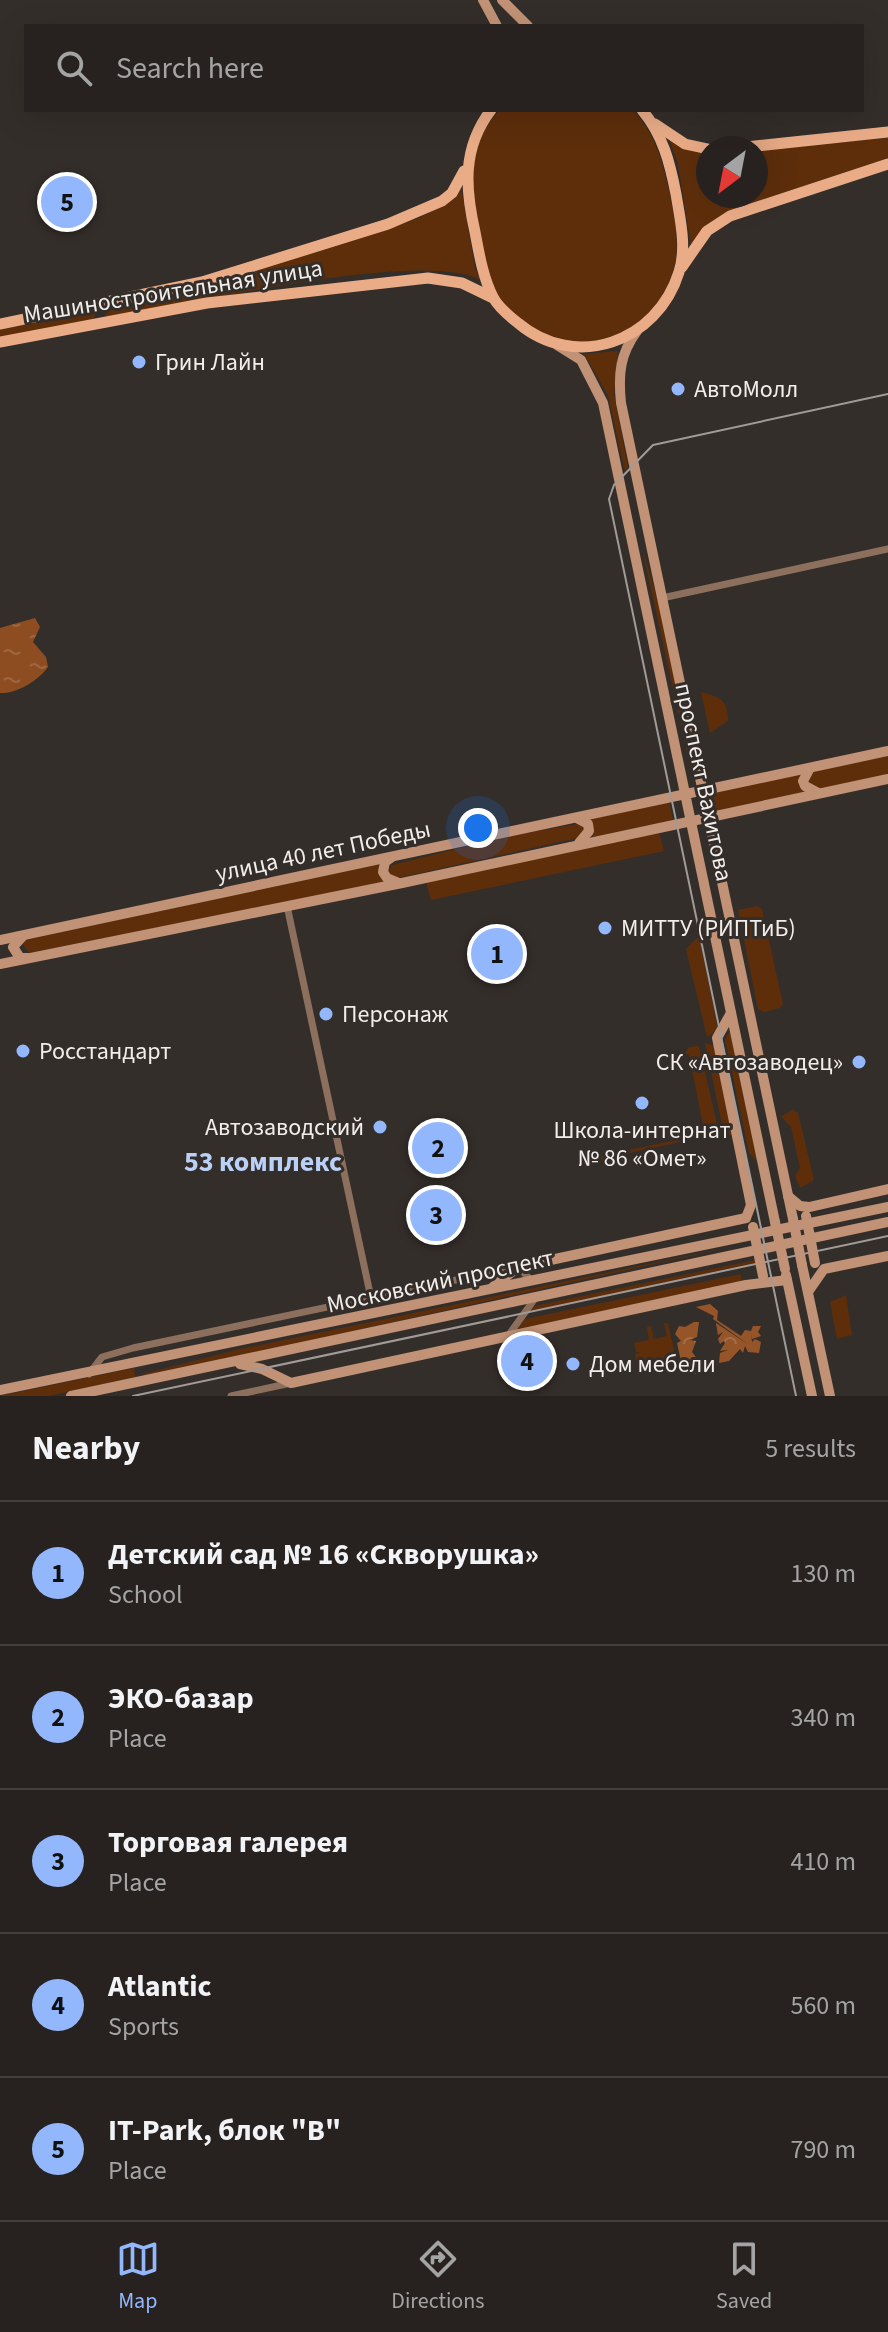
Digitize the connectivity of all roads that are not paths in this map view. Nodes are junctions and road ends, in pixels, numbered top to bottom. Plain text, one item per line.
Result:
1 (483, 0) edge
2 (502, 0) edge
3 (496, 24) edge
4 (526, 24) edge
5 (490, 112) edge
6 (644, 112) edge
7 (651, 121) junction
8 (888, 132) edge
9 (768, 145) edge
10 (696, 146) edge
11 (888, 164) edge
12 (466, 167) junction
13 (680, 271) junction
14 (493, 298) junction
15 (89, 307) junction
16 (0, 324) edge
17 (92, 326) junction
18 (637, 331) junction
19 (548, 341) junction
20 (0, 342) edge
21 (888, 549) edge
22 (652, 552) junction
23 (636, 555) junction
24 (662, 598) junction
25 (888, 751) edge
26 (810, 768) junction
27 (888, 779) edge
28 (702, 790) junction
29 (687, 793) junction
30 (818, 793) junction
31 (708, 817) junction
32 (575, 818) junction
33 (692, 821) junction
34 (577, 844) junction
35 (394, 856) junction
36 (402, 883) junction
37 (287, 906) junction
38 (25, 934) junction
39 (0, 940) edge
40 (36, 957) junction
41 (0, 964) edge
42 (744, 981) junction
43 (726, 982) junction
44 (732, 1012) junction
45 (888, 1189) edge
46 (788, 1196) junction
47 (888, 1207) edge
48 (807, 1212) junction
49 (750, 1222) junction
50 (888, 1222) edge
51 (888, 1256) edge
52 (819, 1266) junction
53 (518, 1267) junction
54 (786, 1274) junction
55 (763, 1279) junction
56 (534, 1282) junction
57 (808, 1292) junction
58 (478, 1294) junction
59 (536, 1297) junction
60 (371, 1298) junction
61 (238, 1326) junction
62 (508, 1336) junction
63 (267, 1337) junction
64 (147, 1362) junction
65 (230, 1363) junction
66 (89, 1374) junction
67 (826, 1378) junction
68 (150, 1379) junction
69 (291, 1383) junction
70 (0, 1390) edge
71 (811, 1395) edge
72 (76, 1396) edge
73 (231, 1396) edge
74 (830, 1396) edge
75 (838, 1396) edge

1 - 3 main road
2 - 4 main road
5 - 12 main road
6 - 7 main road
7 - 10 main road
7 - 13 main road
8 - 9 main road
11 - 13 main road
12 - 14 main road
12 - 15 main road, Машиностроительная улица
13 - 18 main road
14 - 17 main road, Машиностроительная улица
14 - 19 main road
15 - 16 main road, Машиностроительная улица
15 - 17 main road
17 - 20 main road, Машиностроительная улица
18 - 19 main road
18 - 22 main road, проспект Вахитова
19 - 23 main road, проспект Вахитова
21 - 24 street
22 - 23 main road
22 - 24 main road, проспект Вахитова
23 - 29 main road, проспект Вахитова
24 - 28 main road, проспект Вахитова
25 - 26 main road, улица 40 лет Победы
26 - 28 main road, улица 40 лет Победы
26 - 30 main road
27 - 30 main road, улица 40 лет Победы
28 - 29 main road, улица 40 лет Победы
28 - 31 main road, проспект Вахитова
29 - 32 main road, улица 40 лет Победы
29 - 33 main road, проспект Вахитова
30 - 31 main road, улица 40 лет Победы
31 - 33 main road, улица 40 лет Победы
31 - 42 main road, проспект Вахитова
32 - 34 main road
32 - 35 main road, улица 40 лет Победы
33 - 34 main road, улица 40 лет Победы
33 - 43 main road, проспект Вахитова
34 - 36 main road, улица 40 лет Победы
35 - 36 main road
35 - 38 main road, улица 40 лет Победы
36 - 37 main road, улица 40 лет Победы
37 - 40 main road, улица 40 лет Победы
37 - 60 street
38 - 39 main road, улица 40 лет Победы
38 - 40 main road
40 - 41 main road, улица 40 лет Победы
42 - 43 main road
42 - 46 main road, проспект Вахитова
43 - 44 main road, проспект Вахитова
44 - 49 main road
44 - 54 main road, проспект Вахитова, bridge
45 - 48 main road
46 - 48 main road
46 - 57 main road, проспект Вахитова, bridge
47 - 56 main road, Московский проспект
48 - 52 main road, bridge
49 - 53 main road
49 - 55 main road, bridge
50 - 59 main road, Московский проспект
51 - 52 main road
52 - 57 main road
53 - 56 street
53 - 58 main road
53 - 60 street
54 - 55 main road
54 - 71 main road, проспект Вахитова
55 - 62 main road
56 - 58 main road, Московский проспект
57 - 67 main road, проспект Вахитова
58 - 63 main road, Московский проспект
59 - 62 street
59 - 65 main road, Московский проспект
60 - 61 street
61 - 63 street
61 - 66 street
62 - 69 main road
63 - 64 main road, Московский проспект
64 - 66 main road, Московский проспект
64 - 68 main road
65 - 68 main road, Московский проспект
65 - 69 main road
66 - 70 main road, Московский проспект
67 - 74 main road, проспект Вахитова
67 - 75 street
68 - 72 main road, Московский проспект
69 - 73 street

